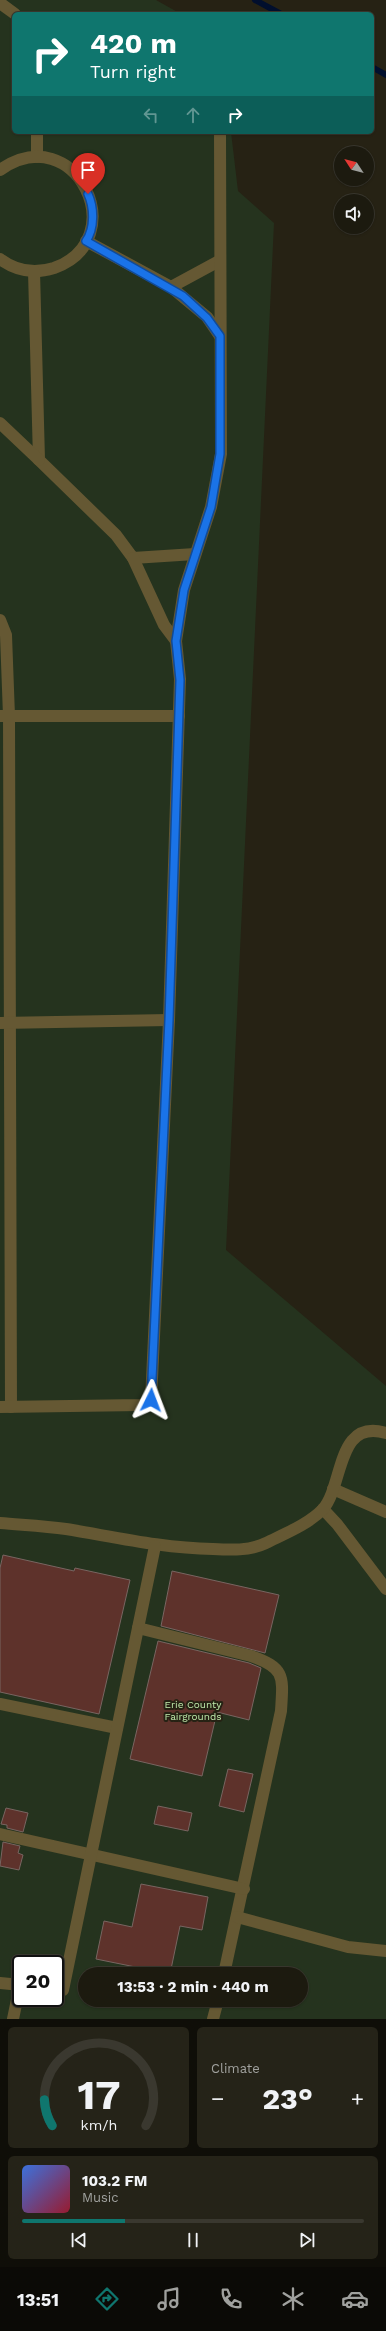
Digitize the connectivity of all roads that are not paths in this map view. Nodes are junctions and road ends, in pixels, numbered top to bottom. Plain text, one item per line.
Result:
1 (0, 3) edge
2 (12, 12) edge
3 (38, 134) edge
4 (220, 134) edge
5 (37, 157) junction
6 (0, 170) edge
7 (86, 241) junction
8 (0, 259) edge
9 (219, 261) junction
10 (34, 271) junction
11 (171, 287) junction
12 (220, 336) junction
13 (0, 423) edge
14 (39, 460) junction
15 (195, 554) junction
16 (134, 558) junction
17 (0, 620) edge
18 (176, 641) junction
19 (4, 716) edge
20 (179, 716) junction
21 (169, 1020) junction
22 (4, 1023) edge
23 (5, 1407) edge
24 (386, 1433) edge
25 (333, 1489) junction
26 (323, 1509) junction
27 (386, 1512) edge
28 (0, 1523) edge
29 (154, 1546) junction
30 (386, 1589) edge
31 (138, 1628) junction
32 (0, 1704) edge
33 (117, 1728) junction
34 (0, 1834) edge
35 (91, 1854) junction
36 (244, 1890) junction
37 (237, 1917) junction
38 (386, 1951) edge
39 (226, 1967) edge
40 (0, 1983) edge
41 (12, 1984) edge
42 (64, 1985) edge
43 (15, 2007) edge
44 (216, 2007) edge
45 (13, 2019) edge
46 (213, 2019) edge

1 - 2 lane
3 - 5 lane
4 - 9 lane
5 - 6 lane
5 - 7 lane
7 - 10 lane
7 - 11 lane
8 - 10 lane
9 - 11 lane
9 - 12 lane
10 - 14 lane
11 - 12 lane
12 - 15 lane
13 - 14 lane
14 - 16 lane
15 - 16 lane
15 - 18 lane
16 - 18 lane
17 - 19 lane
18 - 20 lane
19 - 20 lane
19 - 22 lane
20 - 21 lane
21 - 22 lane
21 - 23 lane
22 - 23 lane
24 - 25 lane
25 - 26 lane
25 - 27 lane
26 - 29 lane
26 - 30 lane
28 - 29 lane
29 - 31 lane
31 - 33 lane
31 - 36 lane
32 - 33 lane
33 - 35 lane
34 - 35 lane
35 - 36 lane
35 - 42 lane
36 - 37 lane
37 - 38 lane
37 - 39 lane
40 - 41 lane
43 - 45 lane
44 - 46 lane

